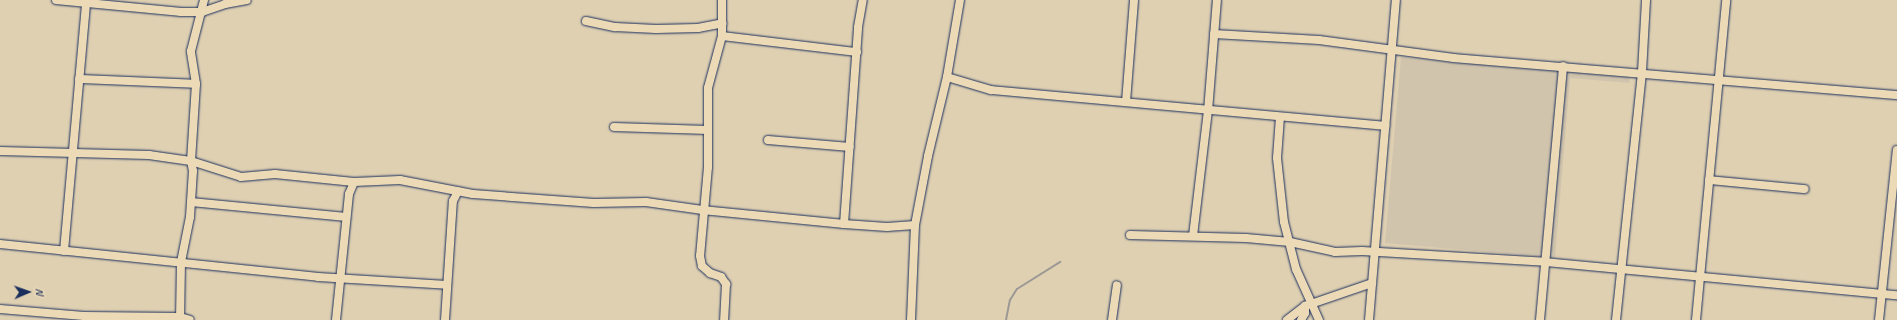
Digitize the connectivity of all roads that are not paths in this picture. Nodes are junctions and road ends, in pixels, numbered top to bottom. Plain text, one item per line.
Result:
1 (56, 0) edge
2 (204, 0) edge
3 (247, 0) edge
4 (722, 0) edge
5 (863, 0) edge
6 (960, 0) edge
7 (1134, 0) edge
8 (1217, 0) edge
9 (1396, 0) edge
10 (1646, 0) edge
11 (1726, 0) edge
12 (86, 3) junction
13 (202, 12) junction
14 (586, 21) dead end
15 (723, 23) junction
16 (1214, 34) junction
17 (722, 36) junction
18 (1392, 49) junction
19 (857, 52) junction
20 (1563, 66) junction
21 (1642, 72) junction
22 (948, 77) junction
23 (79, 79) junction
24 (1718, 79) junction
25 (196, 84) junction
26 (1897, 95) edge
27 (1126, 102) junction
28 (1208, 111) junction
29 (1280, 117) junction
30 (1386, 126) junction
31 (614, 127) dead end
32 (708, 130) junction
33 (768, 140) dead end
34 (850, 147) junction
35 (1897, 150) edge
36 (0, 151) edge
37 (72, 154) junction
38 (191, 161) junction
39 (1709, 180) junction
40 (354, 182) junction
41 (1805, 188) dead end
42 (458, 191) junction
43 (1894, 195) edge
44 (191, 202) junction
45 (702, 210) junction
46 (346, 216) junction
47 (844, 224) junction
48 (915, 225) junction
49 (1130, 235) dead end
50 (1193, 236) junction
51 (1290, 242) junction
52 (0, 244) edge
53 (64, 251) junction
54 (1376, 254) junction
55 (180, 262) junction
56 (1545, 262) junction
57 (1620, 270) junction
58 (340, 278) junction
59 (1700, 278) junction
60 (1372, 283) junction
61 (1117, 285) dead end
62 (448, 286) junction
63 (1881, 294) junction
64 (1897, 295) edge
65 (1308, 305) junction
66 (0, 309) edge
67 (56, 317) edge
68 (180, 319) edge
69 (190, 320) edge
70 (336, 320) edge
71 (444, 320) edge
72 (724, 320) edge
73 (911, 320) edge
74 (1112, 320) edge
75 (1287, 320) edge
76 (1300, 320) edge
77 (1319, 320) edge
78 (1369, 320) edge
79 (1540, 320) edge
80 (1616, 320) edge
81 (1696, 320) edge
82 (1879, 320) edge

1 - 12 street
2 - 13 street
3 - 13 street
4 - 15 street
5 - 19 street
6 - 22 street
7 - 27 street
8 - 16 street
9 - 18 street
10 - 21 street
11 - 24 street
12 - 13 street
12 - 23 street
13 - 25 street
14 - 15 street
15 - 17 street
16 - 18 street
16 - 28 street
17 - 19 street
17 - 32 street
18 - 20 street
18 - 30 street
19 - 34 street
20 - 21 street
20 - 56 street
21 - 24 street
21 - 57 street
22 - 27 street
22 - 48 street
23 - 25 street
23 - 37 street
24 - 26 street
24 - 39 street
25 - 38 street
27 - 28 street
28 - 29 street
28 - 50 street
29 - 30 street
29 - 51 street
30 - 54 street
31 - 32 street
32 - 45 street
33 - 34 street
34 - 47 street
35 - 43 street
36 - 37 street
37 - 38 street
37 - 53 street
38 - 40 street
38 - 44 street
39 - 41 street
39 - 59 street
40 - 42 street
40 - 46 street
42 - 45 street
42 - 62 street
43 - 63 street
44 - 46 street
44 - 55 street
45 - 47 street
45 - 72 street
46 - 58 street
47 - 48 street
48 - 73 street
49 - 50 street
50 - 51 street
51 - 54 street
51 - 65 street
52 - 53 street
53 - 55 street
54 - 56 street
54 - 60 street
55 - 58 street
55 - 68 street
56 - 57 street
56 - 79 street
57 - 59 street
57 - 80 street
58 - 62 street
58 - 70 street
59 - 63 street
59 - 81 street
60 - 65 street
60 - 78 street
61 - 74 street
62 - 71 street
63 - 64 street
63 - 82 street
65 - 75 street
65 - 76 street
65 - 77 street
66 - 67 street
67 - 68 street
68 - 69 street

